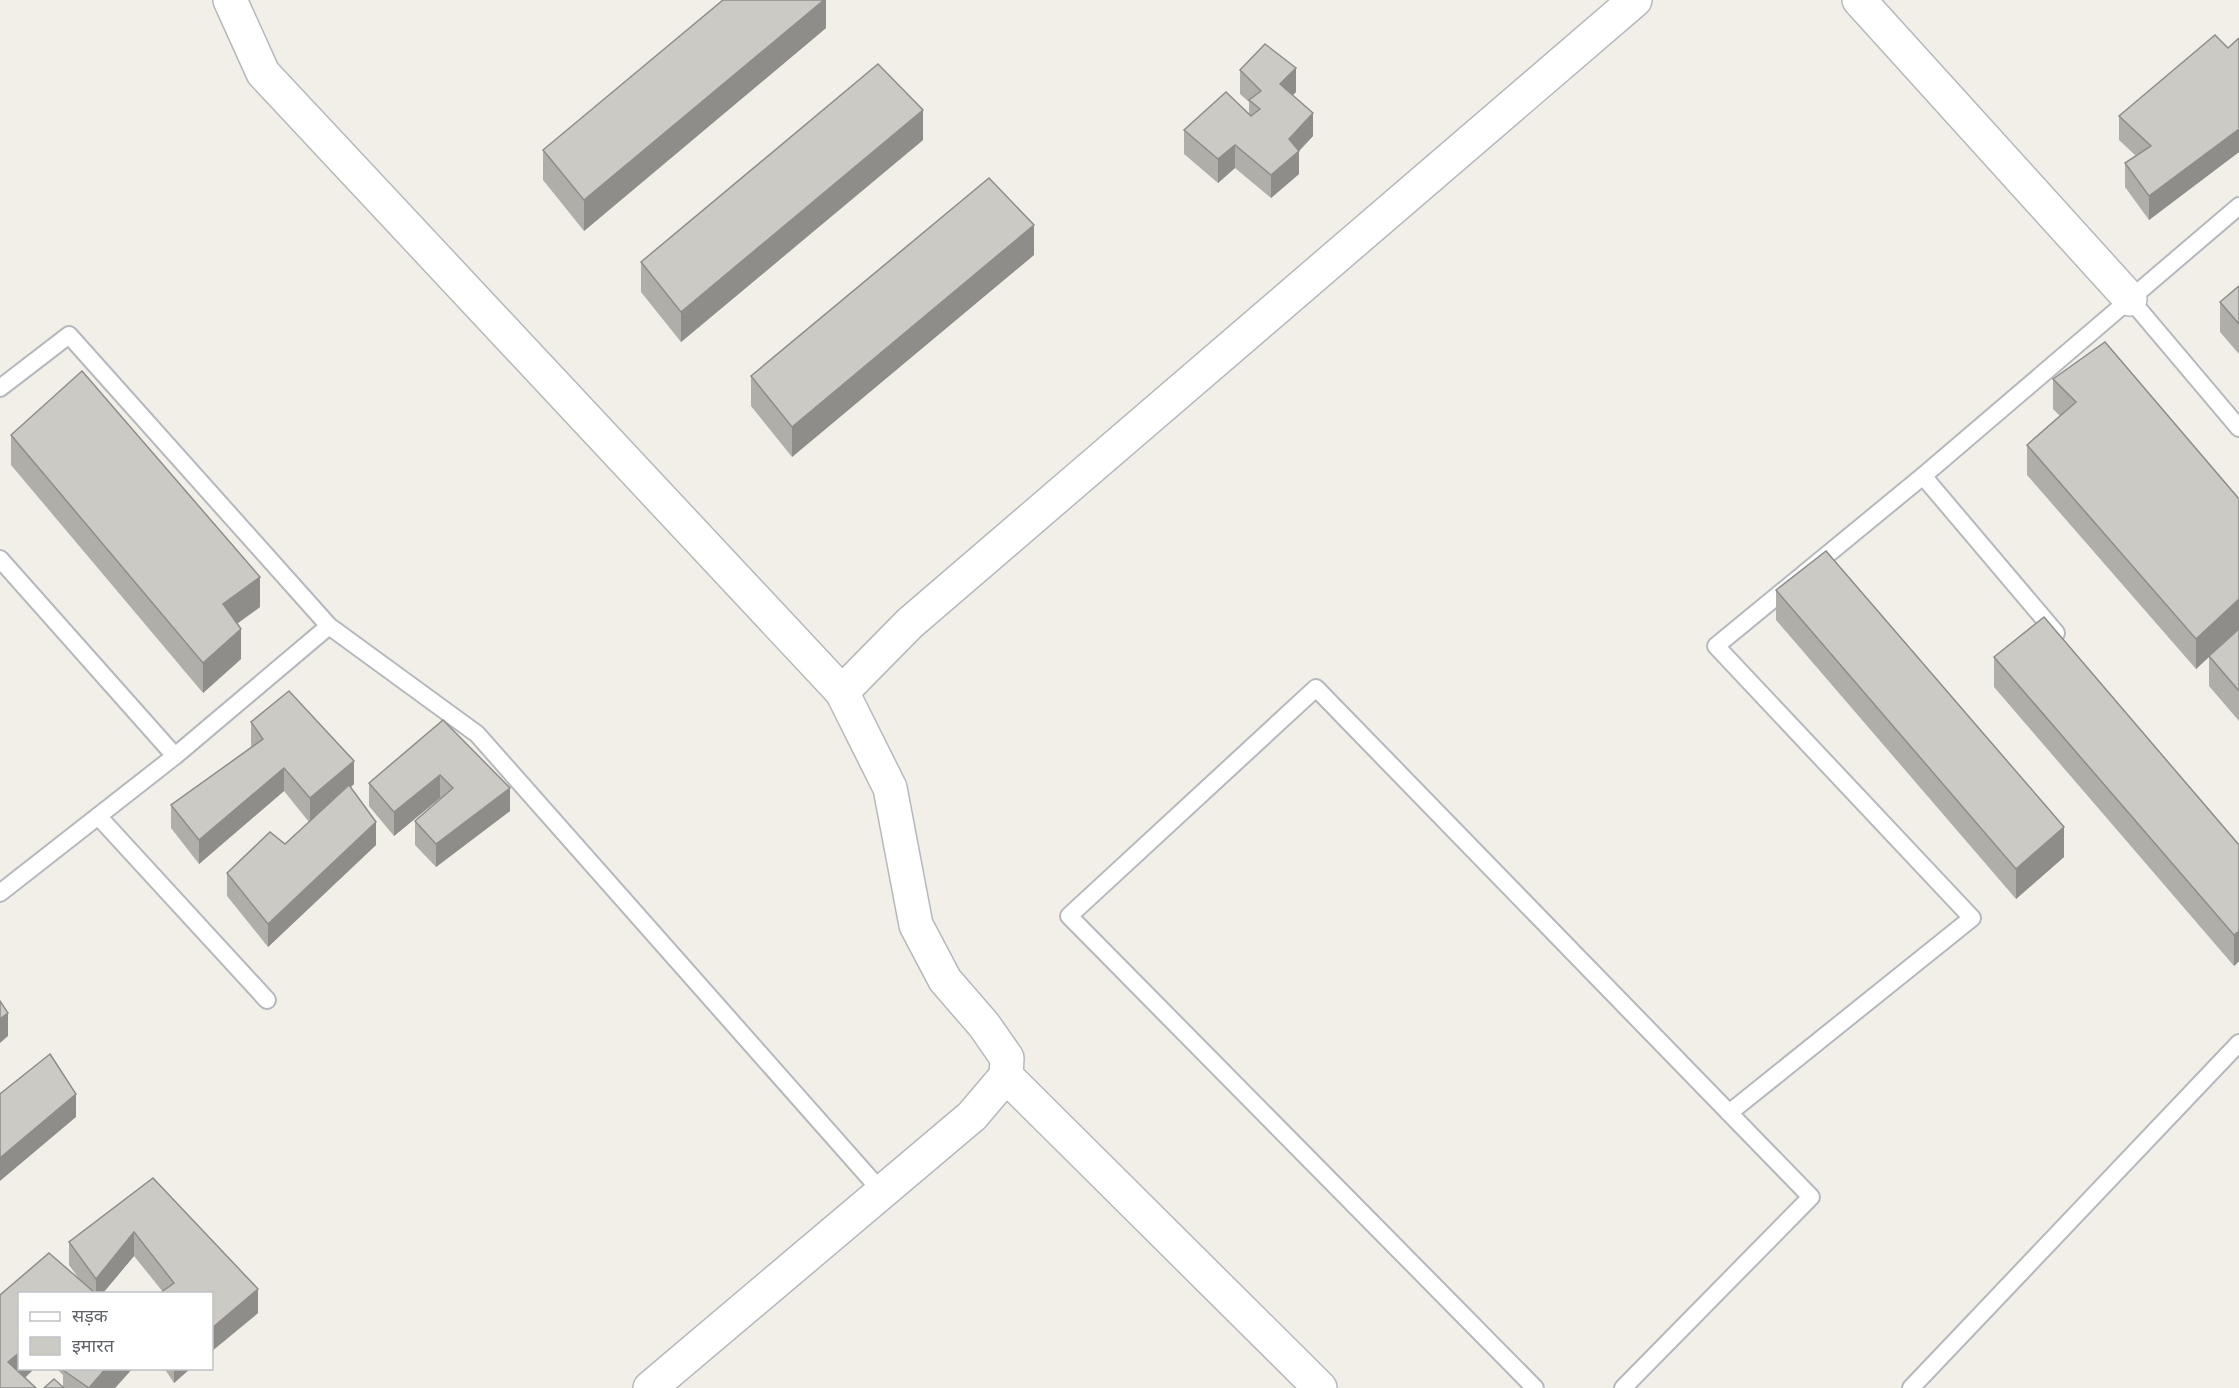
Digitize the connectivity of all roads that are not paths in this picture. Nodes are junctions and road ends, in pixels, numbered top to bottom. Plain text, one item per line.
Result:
1 (230, 0) edge
2 (1635, 0) edge
3 (1859, 0) edge
4 (2239, 206) edge
5 (2130, 299) junction
6 (0, 388) edge
7 (2239, 428) edge
8 (1923, 476) junction
9 (0, 558) edge
10 (329, 626) junction
11 (2069, 649) edge
12 (842, 692) junction
13 (175, 756) junction
14 (98, 816) junction
15 (0, 893) edge
16 (267, 1000) dead end
17 (2239, 1043) edge
18 (1006, 1076) junction
19 (1729, 1113) junction
20 (882, 1192) junction
21 (650, 1388) edge
22 (1320, 1388) edge
23 (1535, 1388) edge
24 (1623, 1388) edge
25 (1911, 1388) edge

1 - 12 street
2 - 12 street
3 - 5 street
4 - 5 lane
5 - 7 lane
5 - 8 lane
6 - 10 lane
8 - 11 lane
8 - 19 lane
9 - 13 lane
10 - 13 lane
10 - 20 lane
12 - 18 street
13 - 14 lane
14 - 15 lane
14 - 16 lane
17 - 25 lane
18 - 20 street
18 - 22 street
19 - 23 lane
19 - 24 lane
20 - 21 street

